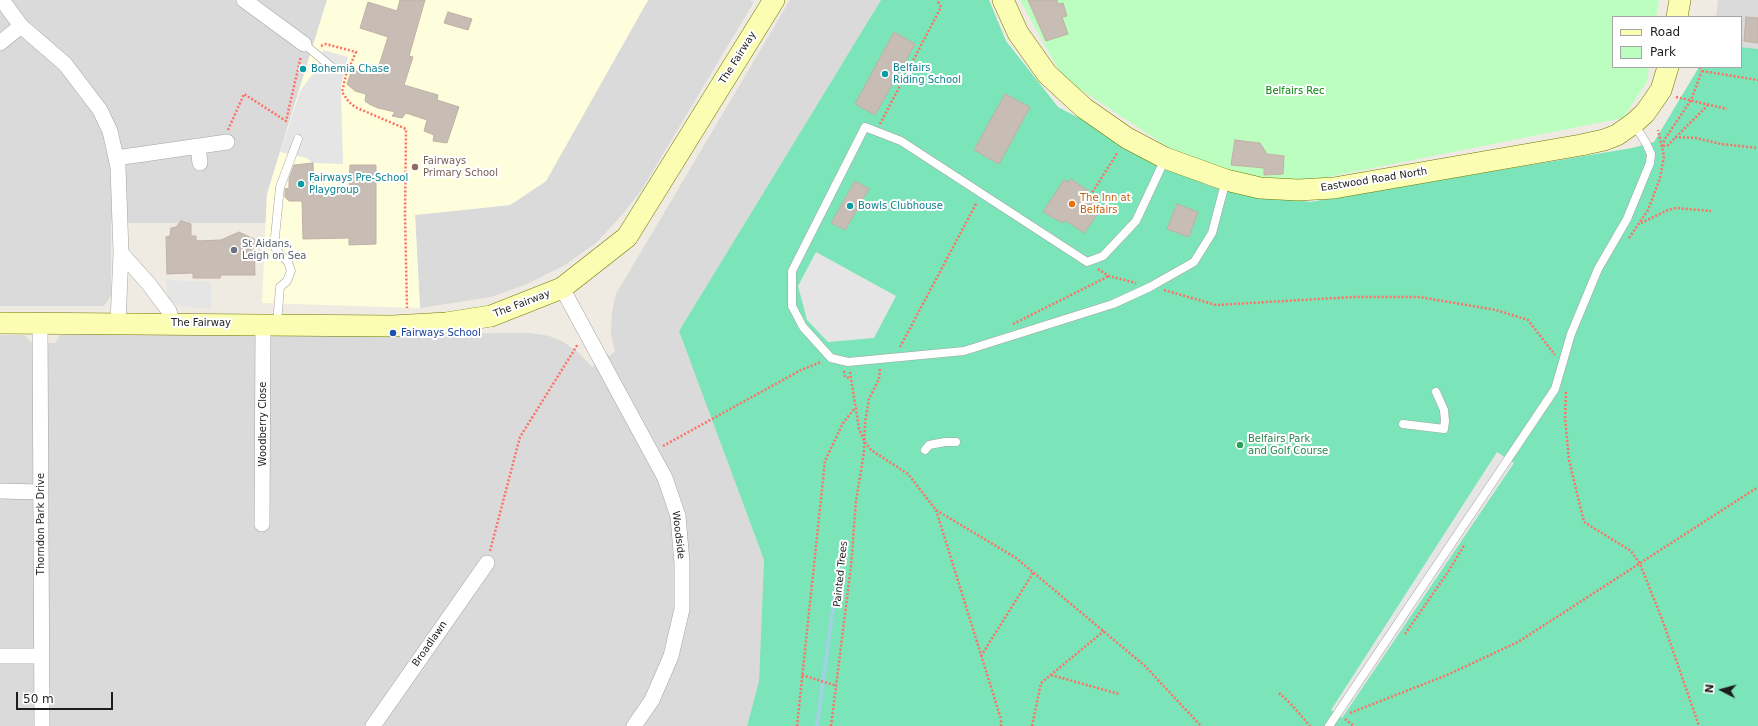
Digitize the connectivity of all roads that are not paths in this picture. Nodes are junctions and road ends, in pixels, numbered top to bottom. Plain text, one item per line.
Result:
1 (2, 0) edge
2 (244, 0) edge
3 (774, 0) edge
4 (1003, 0) edge
5 (1680, 0) edge
6 (1677, 16) edge
7 (21, 26) junction
8 (0, 42) edge
9 (312, 45) joint
10 (334, 69) dead end
11 (1667, 71) edge
12 (1634, 123) junction
13 (298, 139) dead end
14 (227, 142) road end
15 (198, 147) junction
16 (116, 158) junction
17 (1165, 158) junction
18 (200, 163) dead end
19 (1226, 180) junction
20 (121, 253) junction
21 (562, 288) junction
22 (40, 322) junction
23 (0, 323) edge
24 (118, 323) junction
25 (172, 323) junction
26 (270, 324) junction
27 (1436, 392) dead end
28 (1403, 424) dead end
29 (956, 442) dead end
30 (925, 450) dead end
31 (0, 491) edge
32 (40, 492) junction
33 (262, 524) dead end
34 (487, 563) road end
35 (0, 656) edge
36 (41, 656) junction
37 (42, 726) edge
38 (373, 726) edge
39 (634, 726) edge
40 (1329, 726) edge

1 - 7 street
2 - 9 street
3 - 21 street, The Fairway
4 - 17 street, Eastwood Road North
5 - 6 street
7 - 8 street
7 - 16 street
9 - 10 lane
11 - 12 street, Eastwood Road North
12 - 19 street, Eastwood Road North
12 - 40 lane
13 - 26 lane
14 - 15 street
15 - 16 street
15 - 18 street
16 - 20 street
17 - 19 street, Eastwood Road North
17 - 19 lane
20 - 24 street
20 - 25 street
21 - 26 street, The Fairway
21 - 39 street, Woodside
22 - 23 street, The Fairway
22 - 24 street, The Fairway
22 - 32 street, Thorndon Park Drive
24 - 25 street, The Fairway
25 - 26 street, The Fairway
26 - 33 street, Woodberry Close
27 - 28 lane
29 - 30 lane
31 - 32 street
32 - 36 street, Thorndon Park Drive
34 - 38 street, Broadlawn
35 - 36 street
36 - 37 street, Thorndon Park Drive

